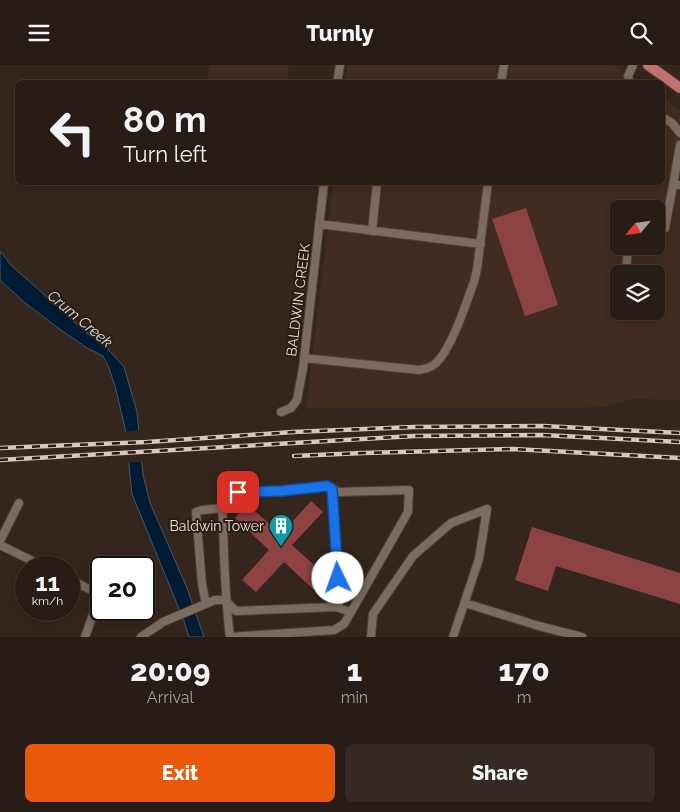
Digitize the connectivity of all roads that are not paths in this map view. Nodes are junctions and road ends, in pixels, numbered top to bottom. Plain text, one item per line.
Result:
1 (340, 65) edge
2 (504, 65) edge
3 (632, 65) edge
4 (648, 65) edge
5 (338, 80) edge
6 (502, 80) edge
7 (629, 80) edge
8 (680, 88) edge
9 (665, 119) edge
10 (680, 133) edge
11 (680, 145) edge
12 (324, 185) edge
13 (377, 185) edge
14 (488, 185) edge
15 (677, 185) edge
16 (319, 224) junction
17 (665, 228) edge
18 (372, 231) junction
19 (480, 244) junction
20 (304, 357) junction
21 (281, 411) dead end
22 (332, 489) junction
23 (19, 503) dead end
24 (222, 508) junction
25 (0, 541) edge
26 (0, 545) edge
27 (22, 556) edge
28 (80, 584) edge
29 (225, 600) junction
30 (464, 603) junction
31 (203, 606) junction
32 (339, 608) junction
33 (351, 612) junction
34 (149, 634) edge
35 (564, 634) edge
36 (85, 637) edge
37 (141, 637) edge
38 (230, 637) edge
39 (371, 637) edge
40 (453, 637) edge
41 (582, 637) edge

1 - 5 street
2 - 6 street
3 - 7 street
4 - 8 main road
9 - 10 street
11 - 15 street
12 - 16 street, BALDWIN CREEK
13 - 18 street
14 - 19 street
15 - 17 street
16 - 18 street
16 - 20 street, BALDWIN CREEK
18 - 19 street
19 - 20 street
20 - 21 street, BALDWIN CREEK
22 - 24 street
22 - 32 street
22 - 33 street
23 - 25 street
24 - 29 street
24 - 31 street
26 - 27 street
28 - 36 street
29 - 31 street
29 - 32 street
29 - 38 street
30 - 35 street
30 - 39 street
30 - 40 street
31 - 34 street
32 - 33 street
33 - 38 street
34 - 37 street
35 - 41 street

